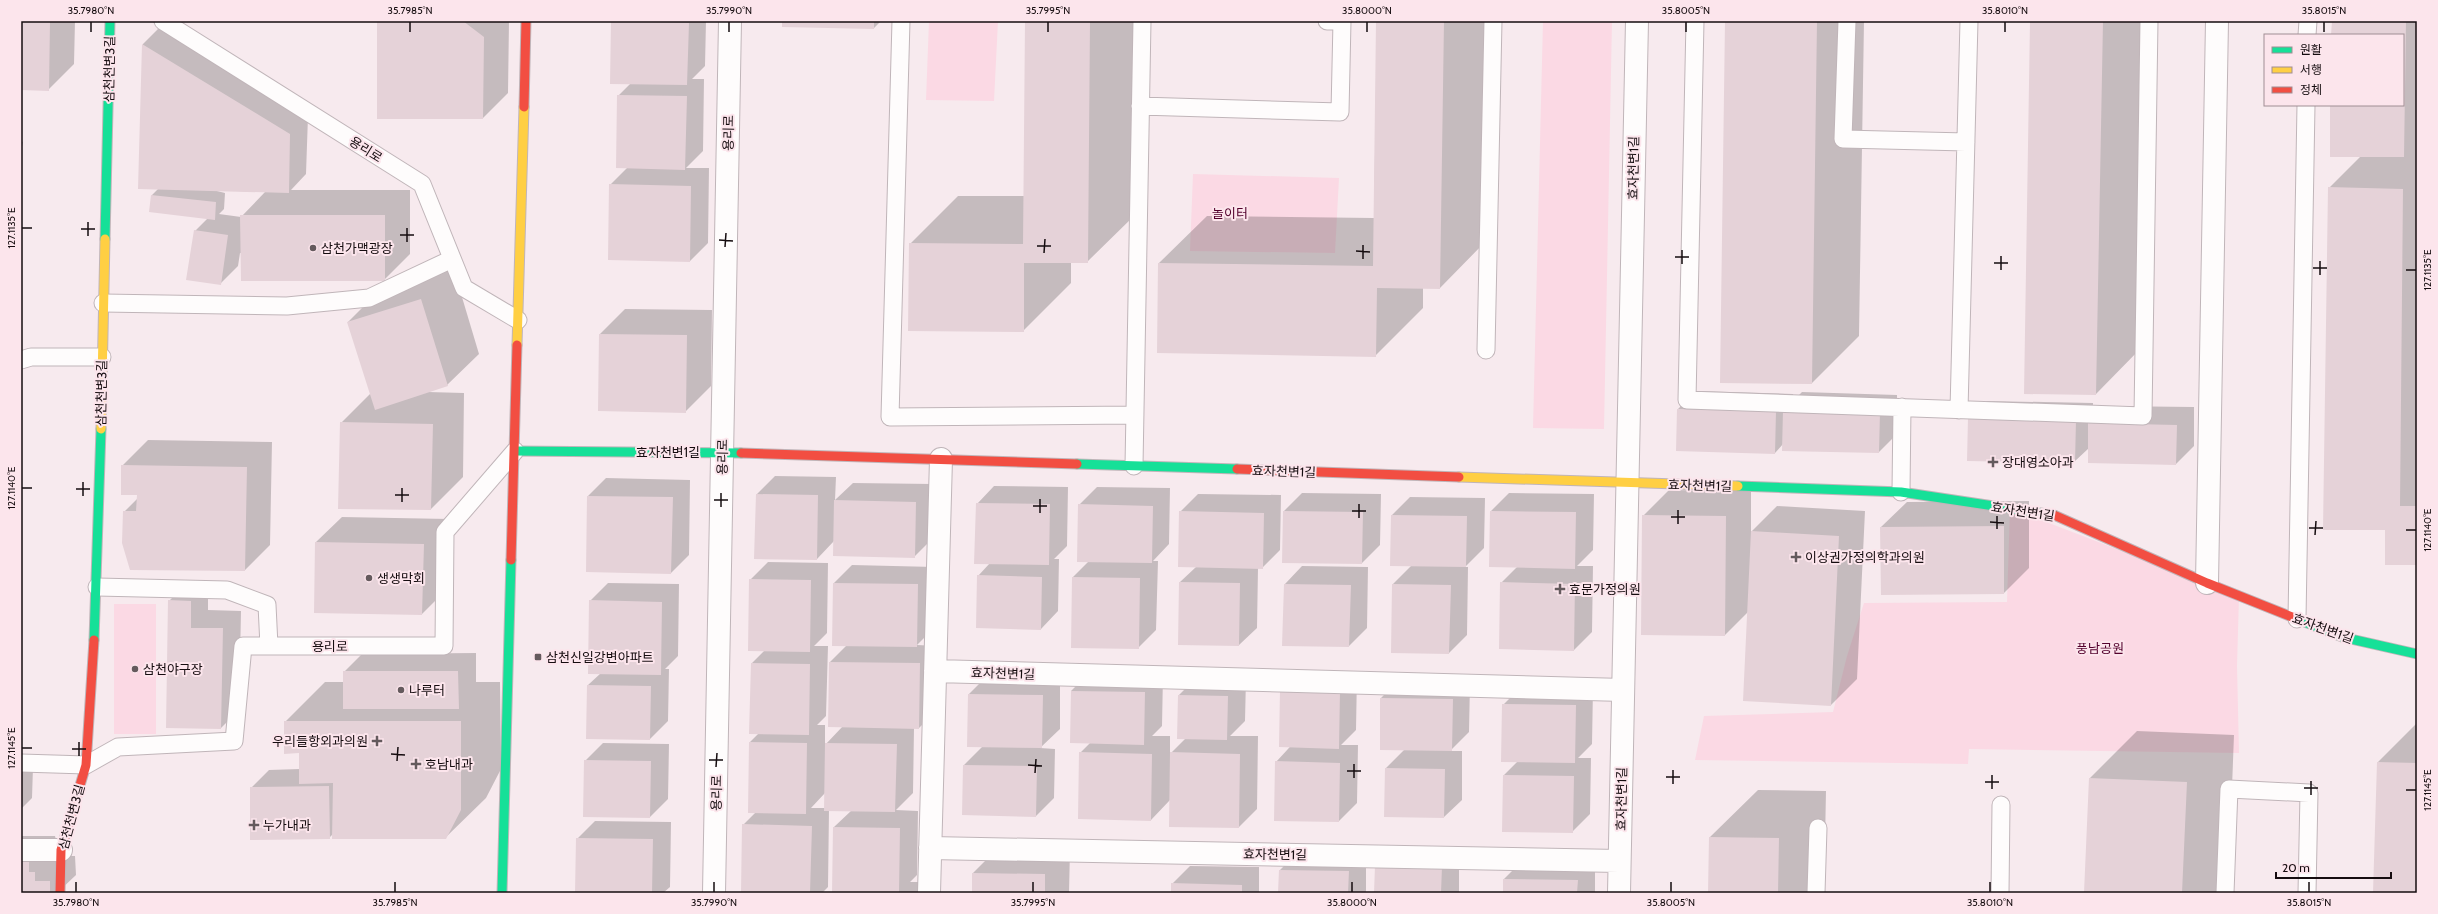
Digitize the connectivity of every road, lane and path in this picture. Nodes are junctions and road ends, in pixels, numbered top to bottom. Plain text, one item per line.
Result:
1 (110, 21) edge
2 (164, 21) edge
3 (526, 21) edge
4 (730, 21) edge
5 (901, 21) edge
6 (1142, 21) edge
7 (1327, 21) edge
8 (1493, 21) edge
9 (1637, 21) edge
10 (1695, 21) edge
11 (1847, 21) edge
12 (1970, 21) edge
13 (2149, 21) edge
14 (2217, 21) edge
15 (2308, 21) edge
16 (2307, 34) edge
17 (1140, 106) junction
18 (2306, 106) edge
19 (1966, 142) junction
20 (452, 259) junction
21 (103, 303) junction
22 (518, 320) junction
23 (1486, 350) dead end
24 (102, 357) junction
25 (21, 360) edge
26 (1902, 407) junction
27 (1959, 410) junction
28 (1135, 416) junction
29 (515, 451) junction
30 (722, 452) junction
31 (941, 459) junction
32 (1134, 466) junction
33 (1627, 483) junction
34 (1902, 492) junction
35 (2207, 583) junction
36 (97, 587) junction
37 (2297, 619) junction
38 (269, 646) junction
39 (2417, 654) edge
40 (935, 671) junction
41 (1623, 690) junction
42 (21, 763) edge
43 (86, 765) junction
44 (2001, 805) dead end
45 (1818, 828) dead end
46 (930, 848) junction
47 (21, 850) edge
48 (61, 850) junction
49 (1619, 860) junction
50 (60, 893) edge
51 (502, 893) edge
52 (714, 893) edge
53 (929, 893) edge
54 (1619, 893) edge
55 (1816, 893) edge
56 (2000, 893) edge
57 (2226, 893) edge
58 (2307, 893) edge

1 - 21 street, 삼천천변3길
2 - 20 lane, 용리로
3 - 22 street
4 - 30 street, 용리로
5 - 28 lane
6 - 17 lane
7 - 17 lane
8 - 23 lane
9 - 33 street, 효자천변1길
10 - 26 lane
11 - 19 lane
12 - 19 lane
13 - 27 lane
14 - 35 street
15 - 16 lane
17 - 28 lane
18 - 37 lane
19 - 27 lane
20 - 21 lane
20 - 22 lane, 용리로
21 - 24 street, 삼천천변3길
22 - 29 street
24 - 25 lane
24 - 36 street, 삼천천변3길
26 - 27 lane
26 - 34 lane
28 - 32 lane
29 - 30 street, 효자천변1길
29 - 38 lane, 용리로
29 - 51 street
30 - 31 street, 효자천변1길
30 - 52 street, 용리로
31 - 32 street, 효자천변1길
31 - 40 street
32 - 33 street, 효자천변1길
33 - 34 street, 효자천변1길
33 - 41 street, 효자천변1길
34 - 35 street, 효자천변1길
35 - 37 street, 효자천변1길
36 - 38 lane
36 - 43 street, 삼천천변3길
37 - 39 street, 효자천변1길
38 - 43 lane, 용리로
40 - 41 street, 효자천변1길
40 - 46 street
41 - 49 street, 효자천변1길
42 - 43 lane, 삼천천변3길
43 - 48 street, 삼천천변3길
44 - 56 lane
45 - 55 lane
46 - 49 street, 효자천변1길
46 - 53 street
47 - 48 street
48 - 50 street, 삼천천변3길
49 - 54 street, 효자천변1길
57 - 58 lane

